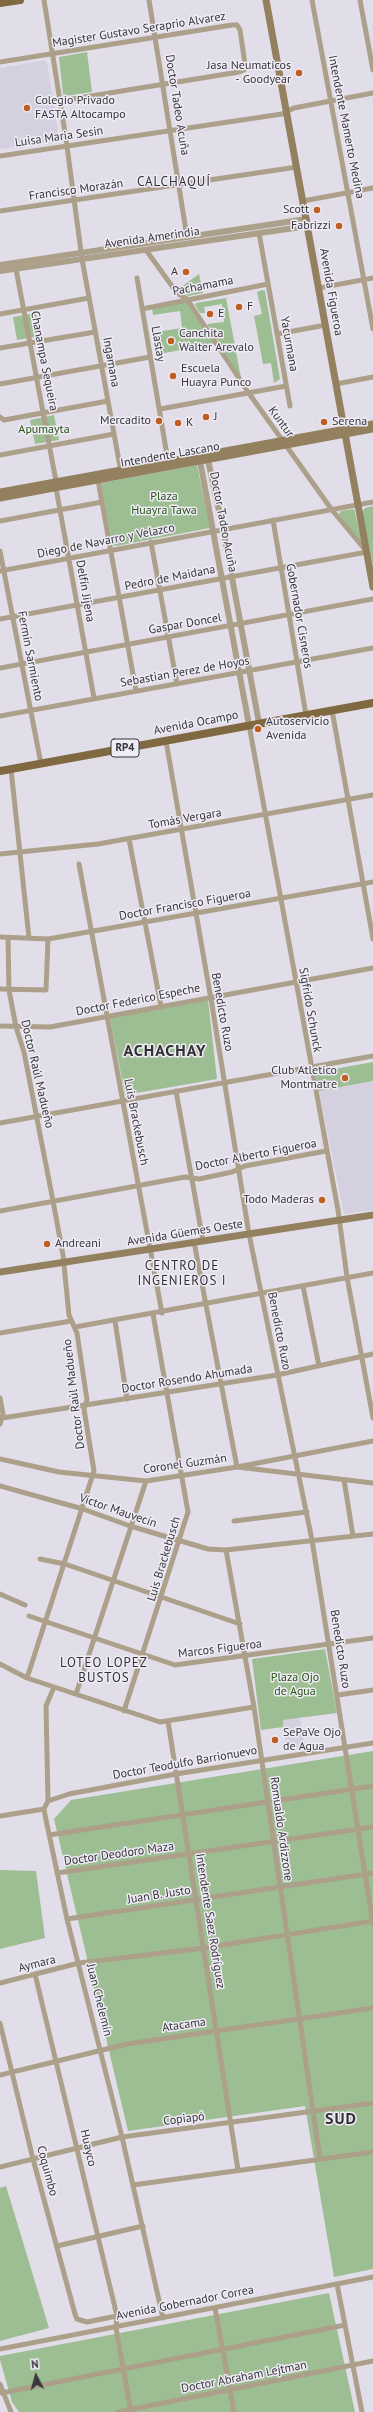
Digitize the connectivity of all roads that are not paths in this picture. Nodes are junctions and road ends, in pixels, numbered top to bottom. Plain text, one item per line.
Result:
1 (20, 0) edge
2 (44, 0) edge
3 (150, 0) edge
4 (266, 0) edge
5 (312, 0) edge
6 (360, 0) edge
7 (0, 3) edge
8 (155, 37) junction
9 (53, 54) junction
10 (0, 62) edge
11 (373, 70) edge
12 (163, 84) junction
13 (373, 93) edge
14 (60, 101) junction
15 (332, 101) junction
16 (287, 111) junction
17 (170, 131) junction
18 (67, 147) junction
19 (0, 156) edge
20 (297, 167) junction
21 (179, 185) junction
22 (373, 188) edge
23 (348, 192) junction
24 (74, 200) junction
25 (303, 200) junction
26 (0, 211) edge
27 (307, 223) junction
28 (259, 233) junction
29 (187, 237) junction
30 (146, 250) junction
31 (82, 256) junction
32 (0, 264) edge
33 (16, 269) junction
34 (0, 271) edge
35 (136, 278) dead end
36 (373, 278) edge
37 (364, 280) junction
38 (268, 284) junction
39 (319, 288) junction
40 (89, 298) junction
41 (187, 299) junction
42 (142, 309) junction
43 (24, 310) junction
44 (0, 314) edge
45 (326, 325) junction
46 (373, 329) edge
47 (96, 332) junction
48 (277, 334) junction
49 (30, 343) junction
50 (0, 348) edge
51 (150, 357) junction
52 (102, 366) junction
53 (36, 377) junction
54 (373, 377) edge
55 (0, 384) edge
56 (336, 384) junction
57 (286, 386) junction
58 (248, 392) junction
59 (108, 401) junction
60 (290, 406) dead end
61 (160, 409) junction
62 (43, 413) junction
63 (0, 417) edge
64 (373, 424) edge
65 (373, 430) edge
66 (344, 432) junction
67 (114, 434) junction
68 (284, 443) junction
69 (49, 446) junction
70 (0, 455) edge
71 (204, 458) junction
72 (168, 461) junction
73 (121, 472) junction
74 (98, 480) junction
75 (56, 484) junction
76 (0, 492) edge
77 (0, 498) edge
78 (102, 502) junction
79 (373, 502) edge
80 (358, 505) junction
81 (60, 510) junction
82 (332, 510) junction
83 (273, 520) junction
84 (0, 521) edge
85 (223, 529) junction
86 (214, 531) junction
87 (151, 542) junction
88 (110, 550) junction
89 (0, 551) edge
90 (366, 552) junction
91 (68, 558) junction
92 (281, 568) junction
93 (2, 570) edge
94 (232, 577) junction
95 (223, 578) junction
96 (373, 587) edge
97 (159, 590) junction
98 (118, 598) junction
99 (373, 599) edge
100 (77, 606) junction
101 (289, 614) junction
102 (13, 618) junction
103 (0, 620) edge
104 (240, 624) junction
105 (232, 625) junction
106 (168, 637) junction
107 (127, 644) junction
108 (373, 648) edge
109 (86, 652) junction
110 (297, 662) junction
111 (21, 664) junction
112 (0, 668) edge
113 (249, 670) junction
114 (241, 672) junction
115 (176, 684) junction
116 (136, 692) junction
117 (94, 698) junction
118 (373, 702) edge
119 (30, 710) junction
120 (332, 710) junction
121 (306, 715) junction
122 (0, 716) edge
123 (259, 723) junction
124 (249, 725) junction
125 (166, 741) junction
126 (41, 764) junction
127 (11, 769) junction
128 (0, 771) edge
129 (373, 795) edge
130 (348, 799) junction
131 (265, 814) junction
132 (181, 830) junction
133 (129, 839) junction
134 (20, 851) junction
135 (0, 854) edge
136 (79, 864) dead end
137 (373, 882) edge
138 (363, 884) junction
139 (280, 898) junction
140 (196, 913) junction
141 (145, 922) junction
142 (91, 932) junction
143 (0, 937) edge
144 (8, 938) junction
145 (29, 938) junction
146 (48, 939) junction
147 (373, 939) edge
148 (373, 968) edge
149 (295, 981) junction
150 (0, 990) edge
151 (9, 990) junction
152 (210, 996) junction
153 (161, 1006) junction
154 (106, 1016) junction
155 (0, 1026) edge
156 (16, 1027) junction
157 (373, 1056) edge
158 (311, 1067) junction
159 (224, 1082) junction
160 (176, 1091) junction
161 (122, 1101) junction
162 (37, 1116) junction
163 (0, 1123) edge
164 (326, 1151) junction
165 (238, 1169) junction
166 (192, 1178) junction
167 (138, 1186) junction
168 (53, 1201) junction
169 (0, 1211) edge
170 (373, 1216) edge
171 (339, 1221) junction
172 (249, 1234) junction
173 (203, 1241) junction
174 (194, 1242) junction
175 (148, 1249) junction
176 (63, 1262) junction
177 (0, 1272) edge
178 (373, 1272) edge
179 (347, 1277) junction
180 (303, 1286) junction
181 (261, 1294) junction
182 (207, 1304) junction
183 (162, 1313) junction
184 (154, 1314) junction
185 (71, 1321) junction
186 (115, 1321) junction
187 (75, 1327) junction
188 (0, 1333) edge
189 (373, 1354) edge
190 (362, 1357) junction
191 (319, 1366) junction
192 (277, 1375) junction
193 (222, 1383) junction
194 (168, 1393) junction
195 (0, 1398) edge
196 (127, 1399) junction
197 (86, 1404) junction
198 (373, 1418) edge
199 (1, 1421) edge
200 (373, 1441) edge
201 (294, 1455) junction
202 (0, 1459) edge
203 (237, 1467) junction
204 (299, 1474) junction
205 (183, 1476) junction
206 (93, 1477) junction
207 (344, 1480) junction
208 (146, 1481) junction
209 (373, 1483) edge
210 (0, 1486) edge
211 (84, 1508) junction
212 (307, 1512) junction
213 (234, 1521) dead end
214 (130, 1526) junction
215 (373, 1534) edge
216 (353, 1536) junction
217 (312, 1540) junction
218 (180, 1541) junction
219 (226, 1550) junction
220 (40, 1559) dead end
221 (65, 1564) junction
222 (114, 1581) junction
223 (0, 1594) edge
224 (163, 1598) junction
225 (25, 1604) dead end
226 (29, 1616) dead end
227 (46, 1622) junction
228 (240, 1624) junction
229 (94, 1638) junction
230 (373, 1638) edge
231 (330, 1644) junction
232 (143, 1654) junction
233 (246, 1656) junction
234 (0, 1664) edge
235 (27, 1678) junction
236 (54, 1687) junction
237 (373, 1690) edge
238 (76, 1694) junction
239 (338, 1695) junction
240 (254, 1707) junction
241 (124, 1711) junction
242 (168, 1721) junction
243 (373, 1743) edge
244 (346, 1748) junction
245 (262, 1760) junction
246 (176, 1774) junction
247 (373, 1786) edge
248 (353, 1789) junction
249 (48, 1801) junction
250 (266, 1802) junction
251 (44, 1809) junction
252 (184, 1814) junction
253 (0, 1816) edge
254 (373, 1827) edge
255 (358, 1829) junction
256 (49, 1835) junction
257 (272, 1842) junction
258 (190, 1854) junction
259 (57, 1873) junction
260 (373, 1873) edge
261 (365, 1874) junction
262 (279, 1887) junction
263 (197, 1899) junction
264 (67, 1919) junction
265 (373, 1922) edge
266 (286, 1935) junction
267 (204, 1948) junction
268 (79, 1963) junction
269 (35, 1974) junction
270 (0, 1983) edge
271 (373, 2008) edge
272 (299, 2019) junction
273 (0, 2024) edge
274 (217, 2031) junction
275 (101, 2050) junction
276 (57, 2061) junction
277 (12, 2072) junction
278 (0, 2076) edge
279 (373, 2103) edge
280 (314, 2112) junction
281 (230, 2124) junction
282 (122, 2137) junction
283 (78, 2148) junction
284 (373, 2152) edge
285 (33, 2159) junction
286 (320, 2159) junction
287 (0, 2167) edge
288 (238, 2170) junction
289 (133, 2184) junction
290 (144, 2226) junction
291 (99, 2236) junction
292 (57, 2246) junction
293 (373, 2277) edge
294 (337, 2284) junction
295 (215, 2308) junction
296 (116, 2316) junction
297 (163, 2318) junction
298 (345, 2325) junction
299 (117, 2327) junction
300 (0, 2349) edge
301 (222, 2349) junction
302 (373, 2361) edge
303 (353, 2365) junction
304 (123, 2369) junction
305 (0, 2384) edge
306 (230, 2390) junction
307 (2, 2393) junction
308 (131, 2411) edge
309 (11, 2412) edge
310 (118, 2412) edge
311 (234, 2412) edge
312 (362, 2412) edge

1 - 7 main road
2 - 9 street, Ingamana
3 - 8 street, Doctor Tadeo Acuña
4 - 16 main road, Avenida Figueroa
5 - 15 street, Intendente Mamerto Medina
6 - 11 street
8 - 9 street, Magister Gustavo Seraprio Alvarez
8 - 12 street, Doctor Tadeo Acuña
8 - 12 street, Magister Gustavo Seraprio Alvarez
9 - 10 street, Magister Gustavo Seraprio Alvarez
9 - 14 street, Ingamana
12 - 14 street
12 - 17 street, Doctor Tadeo Acuña
13 - 15 street, Luisa Maria Sesin
14 - 18 street, Ingamana
15 - 16 street, Luisa Maria Sesin
15 - 23 street, Intendente Mamerto Medina
16 - 17 street, Luisa Maria Sesin
16 - 20 main road, Avenida Figueroa
17 - 18 street, Luisa Maria Sesin
17 - 21 street, Doctor Tadeo Acuña
18 - 19 street, Luisa Maria Sesin
18 - 24 street, Ingamana
20 - 21 street, Francisco Morazán
20 - 25 main road, Avenida Figueroa
21 - 24 street, Francisco Morazán
21 - 29 street, Doctor Tadeo Acuña
22 - 23 street
23 - 25 street
23 - 37 street, Intendente Mamerto Medina
24 - 26 street, Francisco Morazán
24 - 31 street, Ingamana
25 - 27 main road, Avenida Figueroa
27 - 28 street, Avenida Amerindia
27 - 29 street
27 - 39 main road, Avenida Figueroa
28 - 30 street, Avenida Amerindia
28 - 38 street, Yacurmana
29 - 31 street
30 - 31 street, Avenida Amerindia
30 - 41 street, Kuntur
31 - 32 street
31 - 33 street, Avenida Amerindia
31 - 40 street, Ingamana
33 - 34 street, Avenida Amerindia
33 - 43 street, Chanampa Sequeira
35 - 42 street, Llastay
36 - 37 street
37 - 39 street
37 - 46 street, Intendente Mamerto Medina
38 - 41 street, Pachamama
38 - 48 street, Yacurmana
39 - 45 main road, Avenida Figueroa
40 - 43 street
40 - 47 street, Ingamana
41 - 42 street, Pachamama
41 - 58 street, Kuntur
42 - 51 street, Llastay
43 - 44 street
43 - 49 street, Chanampa Sequeira
45 - 48 street
45 - 56 main road, Avenida Figueroa
47 - 49 street
47 - 52 street, Ingamana
48 - 57 street, Yacurmana
49 - 50 street
49 - 53 street, Chanampa Sequeira
51 - 52 street
51 - 61 street, Llastay
52 - 53 street
52 - 59 street, Ingamana
53 - 55 street
53 - 62 street, Chanampa Sequeira
54 - 56 street
56 - 66 main road, Avenida Figueroa
57 - 58 street
57 - 60 street, Yacurmana
58 - 61 street
58 - 68 street, Kuntur
59 - 62 street
59 - 67 street, Ingamana
61 - 72 street, Llastay
62 - 63 street
62 - 69 street, Chanampa Sequeira
64 - 66 main road
65 - 66 main road
66 - 68 main road, Intendente Lascano
66 - 80 main road, Avenida Figueroa
67 - 69 street
67 - 73 street, Ingamana
68 - 71 main road, Intendente Lascano
68 - 82 street, Kuntur
69 - 70 street
69 - 75 street, Chanampa Sequeira
71 - 72 main road, Intendente Lascano
71 - 73 main road, Intendente Lascano
71 - 85 street, Doctor Tadeo Acuña
71 - 86 street, Doctor Tadeo Acuña
72 - 73 main road, Intendente Lascano
73 - 74 main road, Intendente Lascano
73 - 75 main road, Intendente Lascano
74 - 75 main road, Intendente Lascano
74 - 78 street
75 - 76 main road, Intendente Lascano
75 - 77 main road, Intendente Lascano
75 - 81 street, Delfín Jijena
78 - 81 street
78 - 88 street
79 - 80 street, Diego de Navarro y Velazco
80 - 82 street, Diego de Navarro y Velazco
80 - 90 main road, Avenida Figueroa
81 - 84 street
81 - 91 street, Delfín Jijena
82 - 83 street, Diego de Navarro y Velazco
82 - 90 street, Kuntur
83 - 85 street, Diego de Navarro y Velazco
83 - 92 street, Gobernador Cisneros
85 - 86 street, Diego de Navarro y Velazco
85 - 94 street, Doctor Tadeo Acuña
86 - 87 street, Diego de Navarro y Velazco
86 - 95 street, Doctor Tadeo Acuña
87 - 88 street, Diego de Navarro y Velazco
87 - 97 street
88 - 91 street, Diego de Navarro y Velazco
88 - 98 street
89 - 93 street, Fermin Sarmiento
90 - 92 street, Pedro de Maidana
90 - 96 main road, Avenida Figueroa
91 - 93 street, Diego de Navarro y Velazco
91 - 100 street, Delfín Jijena
92 - 94 street, Pedro de Maidana
92 - 101 street, Gobernador Cisneros
93 - 102 street, Fermin Sarmiento
94 - 95 street, Pedro de Maidana
94 - 104 street, Doctor Tadeo Acuña
95 - 97 street, Pedro de Maidana
95 - 105 street, Doctor Tadeo Acuña
97 - 98 street, Pedro de Maidana
97 - 106 street
98 - 100 street, Pedro de Maidana
98 - 107 street
99 - 101 street, Gaspar Doncel
100 - 102 street, Pedro de Maidana
100 - 109 street, Delfín Jijena
101 - 104 street, Gaspar Doncel
101 - 110 street, Gobernador Cisneros
102 - 103 street, Pedro de Maidana
102 - 111 street, Fermin Sarmiento
104 - 105 street, Gaspar Doncel
104 - 113 street, Doctor Tadeo Acuña
105 - 106 street, Gaspar Doncel
105 - 114 street, Doctor Tadeo Acuña
106 - 107 street, Gaspar Doncel
106 - 115 street
107 - 109 street, Gaspar Doncel
107 - 116 street
108 - 110 street, Sebastian Perez de Hoyos
109 - 111 street, Gaspar Doncel
109 - 117 street, Delfín Jijena
110 - 113 street, Sebastian Perez de Hoyos
110 - 121 street, Gobernador Cisneros
111 - 112 street, Gaspar Doncel
111 - 119 street, Fermin Sarmiento
113 - 114 street, Sebastian Perez de Hoyos
113 - 123 street, Doctor Tadeo Acuña
114 - 115 street, Sebastian Perez de Hoyos
114 - 124 street, Doctor Tadeo Acuña
115 - 116 street, Sebastian Perez de Hoyos
116 - 117 street, Sebastian Perez de Hoyos
117 - 119 street, Sebastian Perez de Hoyos
118 - 120 main road, Avenida Ocampo / RP4
119 - 122 street, Sebastian Perez de Hoyos
119 - 126 street, Fermin Sarmiento
120 - 121 main road, Avenida Ocampo / RP4
120 - 130 street
121 - 123 main road, Avenida Ocampo / RP4
123 - 124 main road, Avenida Ocampo / RP4
124 - 125 main road, Avenida Ocampo / RP4
124 - 131 street, Sigfrido Schunck
125 - 126 main road, Avenida Ocampo / RP4
125 - 132 street, Benedicto Ruzo
126 - 127 main road, Avenida Ocampo / RP4
127 - 128 main road, Avenida Ocampo / RP4
127 - 134 street
129 - 130 street, Tomás Vergara
130 - 131 street, Tomás Vergara
130 - 138 street
131 - 132 street, Tomás Vergara
131 - 139 street, Sigfrido Schunck
132 - 133 street, Tomás Vergara
132 - 140 street, Benedicto Ruzo
133 - 134 street, Tomás Vergara
133 - 141 street
134 - 135 street, Tomás Vergara
134 - 145 street
136 - 142 street, Luis Brackebusch
137 - 138 street, Doctor Francisco Figueroa
138 - 139 street, Doctor Francisco Figueroa
138 - 147 street
139 - 140 street, Doctor Francisco Figueroa
139 - 149 street, Sigfrido Schunck
140 - 141 street, Doctor Francisco Figueroa
140 - 152 street, Benedicto Ruzo
141 - 142 street, Doctor Francisco Figueroa
141 - 153 street
142 - 146 street, Doctor Francisco Figueroa
142 - 154 street, Luis Brackebusch
143 - 144 street, Doctor Francisco Figueroa
144 - 145 street, Doctor Francisco Figueroa
144 - 151 street, Doctor Raúl Madueño
145 - 146 street, Doctor Francisco Figueroa
146 - 151 street
148 - 149 street, Doctor Federico Espeche
149 - 152 street, Doctor Federico Espeche
149 - 158 street, Sigfrido Schunck
150 - 151 street
151 - 156 street, Doctor Raúl Madueño
152 - 153 street, Doctor Federico Espeche
152 - 159 street, Benedicto Ruzo
153 - 154 street, Doctor Federico Espeche
154 - 156 street, Doctor Federico Espeche
154 - 161 street, Luis Brackebusch
155 - 156 street, Doctor Federico Espeche
156 - 162 street, Doctor Raúl Madueño
157 - 158 street
158 - 159 street
158 - 164 street, Sigfrido Schunck
159 - 160 street
159 - 165 street, Benedicto Ruzo
160 - 161 street
160 - 166 street
161 - 162 street
161 - 167 street, Luis Brackebusch
162 - 163 street
162 - 168 street, Doctor Raúl Madueño
164 - 165 street, Doctor Alberto Figueroa
164 - 171 street, Sigfrido Schunck
165 - 166 street, Doctor Alberto Figueroa
165 - 172 street, Benedicto Ruzo
166 - 167 street, Doctor Alberto Figueroa
166 - 173 street
167 - 168 street, Doctor Alberto Figueroa
167 - 175 street, Luis Brackebusch
168 - 169 street, Doctor Alberto Figueroa
168 - 176 street, Doctor Raúl Madueño
170 - 171 main road, Avenida Güemes Oeste
171 - 172 main road, Avenida Güemes Oeste
171 - 179 street, Sigfrido Schunck
172 - 173 main road, Avenida Güemes Oeste
172 - 181 street, Benedicto Ruzo
173 - 174 main road, Avenida Güemes Oeste
174 - 175 main road, Avenida Güemes Oeste
174 - 182 street
175 - 176 main road, Avenida Güemes Oeste
175 - 183 street, Luis Brackebusch
176 - 177 main road, Avenida Güemes Oeste
176 - 185 street, Doctor Raúl Madueño
178 - 179 street
179 - 180 street
179 - 190 street, Sigfrido Schunck
180 - 181 street
180 - 191 street
181 - 182 street
181 - 192 street, Benedicto Ruzo
182 - 183 street
182 - 193 street
183 - 184 street
184 - 186 street
184 - 194 street, Luis Brackebusch
185 - 187 street, Doctor Raúl Madueño
185 - 188 street
186 - 187 street
186 - 196 street
187 - 197 street, Doctor Raúl Madueño
189 - 190 street, Doctor Rosendo Ahumada
190 - 191 street, Doctor Rosendo Ahumada
190 - 198 street, Sigfrido Schunck
191 - 192 street, Doctor Rosendo Ahumada
192 - 193 street, Doctor Rosendo Ahumada
192 - 201 street, Benedicto Ruzo
193 - 194 street, Doctor Rosendo Ahumada
193 - 203 street
194 - 196 street, Doctor Rosendo Ahumada
194 - 205 street, Luis Brackebusch
195 - 199 street
196 - 197 street, Doctor Rosendo Ahumada
197 - 199 street, Doctor Rosendo Ahumada
197 - 206 street, Doctor Raúl Madueño
200 - 201 street, Coronel Guzmán
201 - 203 street, Coronel Guzmán
201 - 204 street, Benedicto Ruzo
202 - 206 street, Coronel Guzmán
203 - 204 street
203 - 205 street, Coronel Guzmán
204 - 207 street
204 - 212 street, Benedicto Ruzo
205 - 208 street, Coronel Guzmán
205 - 218 street, Luis Brackebusch
206 - 208 street, Coronel Guzmán
206 - 211 street, Doctor Raúl Madueño
207 - 209 street
207 - 216 street
208 - 214 street
210 - 211 street, Víctor Mauvecín
211 - 214 street, Víctor Mauvecín
211 - 221 street, Doctor Raúl Madueño
212 - 213 street
212 - 217 street, Benedicto Ruzo
214 - 218 street, Víctor Mauvecín
214 - 222 street
215 - 216 street, Víctor Mauvecín
216 - 217 street, Víctor Mauvecín
217 - 219 street, Víctor Mauvecín
217 - 231 street, Benedicto Ruzo
218 - 219 street, Víctor Mauvecín
218 - 224 street, Luis Brackebusch
219 - 228 street, Romualdo Ardizzone
220 - 221 street
221 - 222 street
221 - 227 street, Doctor Raúl Madueño
222 - 224 street
222 - 229 street
223 - 225 street
224 - 228 street
224 - 232 street, Luis Brackebusch
226 - 227 street, Marcos Figueroa
227 - 229 street, Marcos Figueroa
227 - 235 street, Doctor Raúl Madueño
228 - 233 street, Romualdo Ardizzone
229 - 232 street, Marcos Figueroa
229 - 238 street
230 - 231 street, Marcos Figueroa
231 - 233 street, Marcos Figueroa
231 - 239 street, Benedicto Ruzo
232 - 233 street, Marcos Figueroa
232 - 241 street, Luis Brackebusch
233 - 240 street, Romualdo Ardizzone
234 - 235 street
235 - 236 street
236 - 238 street
236 - 249 street
237 - 239 street
238 - 241 street
239 - 244 street, Benedicto Ruzo
240 - 242 street
240 - 245 street, Romualdo Ardizzone
241 - 242 street
242 - 246 street, Intendente Saez Rodríguez
243 - 244 street, Doctor Teodulfo Barrionuevo
244 - 245 street, Doctor Teodulfo Barrionuevo
244 - 248 street, Benedicto Ruzo
245 - 246 street, Doctor Teodulfo Barrionuevo
245 - 250 street, Romualdo Ardizzone
246 - 249 street, Doctor Teodulfo Barrionuevo
246 - 252 street, Intendente Saez Rodríguez
247 - 248 street
248 - 250 street
248 - 255 street, Benedicto Ruzo
249 - 251 street
250 - 252 street
250 - 257 street, Romualdo Ardizzone
251 - 253 street
251 - 256 street, Juan Chelemín
252 - 256 street
252 - 258 street, Intendente Saez Rodríguez
254 - 255 street, Doctor Deodoro Maza
255 - 257 street, Doctor Deodoro Maza
255 - 261 street, Benedicto Ruzo
256 - 259 street, Juan Chelemín
257 - 258 street, Doctor Deodoro Maza
257 - 262 street, Romualdo Ardizzone
258 - 259 street, Doctor Deodoro Maza
258 - 263 street, Intendente Saez Rodríguez
259 - 264 street, Juan Chelemín
260 - 261 street, Juan B. Justo
261 - 262 street, Juan B. Justo
261 - 265 street, Benedicto Ruzo
262 - 263 street, Juan B. Justo
262 - 266 street, Romualdo Ardizzone
263 - 264 street, Juan B. Justo
263 - 267 street, Intendente Saez Rodríguez
264 - 268 street, Juan Chelemín
265 - 266 street, Aymara
266 - 267 street, Aymara
266 - 272 street, Romualdo Ardizzone
267 - 268 street, Aymara
267 - 274 street, Intendente Saez Rodríguez
268 - 269 street, Aymara
268 - 275 street, Juan Chelemín
269 - 270 street, Aymara
269 - 276 street, Huayco
271 - 272 street, Atacama
272 - 274 street, Atacama
272 - 280 street, Romualdo Ardizzone
273 - 277 street, Coquimbo
274 - 275 street, Atacama
274 - 281 street, Intendente Saez Rodríguez
275 - 276 street, Atacama
275 - 282 street, Juan Chelemín
276 - 277 street, Atacama
276 - 283 street, Huayco
277 - 278 street, Atacama
277 - 285 street, Coquimbo
279 - 280 street, Copiapó
280 - 281 street, Copiapó
280 - 286 street, Romualdo Ardizzone
281 - 282 street, Copiapó
281 - 288 street, Intendente Saez Rodríguez
282 - 283 street, Copiapó
282 - 289 street, Juan Chelemín
283 - 285 street, Copiapó
283 - 291 street, Huayco
284 - 286 street
285 - 287 street, Copiapó
285 - 292 street, Coquimbo
286 - 288 street
288 - 289 street
289 - 290 street, Juan Chelemín
290 - 291 street
290 - 297 street, Juan Chelemín
291 - 292 street
291 - 296 street, Huayco
292 - 296 street, Coquimbo
293 - 294 street, Avenida Gobernador Correa
294 - 295 street, Avenida Gobernador Correa
294 - 298 street
295 - 297 street, Avenida Gobernador Correa
295 - 301 street
296 - 299 street, Huayco
297 - 299 street, Avenida Gobernador Correa
298 - 301 street
298 - 303 street
299 - 300 street, Avenida Gobernador Correa
299 - 304 street, Huayco
301 - 304 street
301 - 306 street
302 - 303 street, Doctor Abraham Lejtman
303 - 306 street, Doctor Abraham Lejtman
303 - 312 street
304 - 307 street
304 - 308 street, Huayco
305 - 307 street
306 - 308 street, Doctor Abraham Lejtman
306 - 311 street
307 - 309 street
308 - 310 street, Doctor Abraham Lejtman

